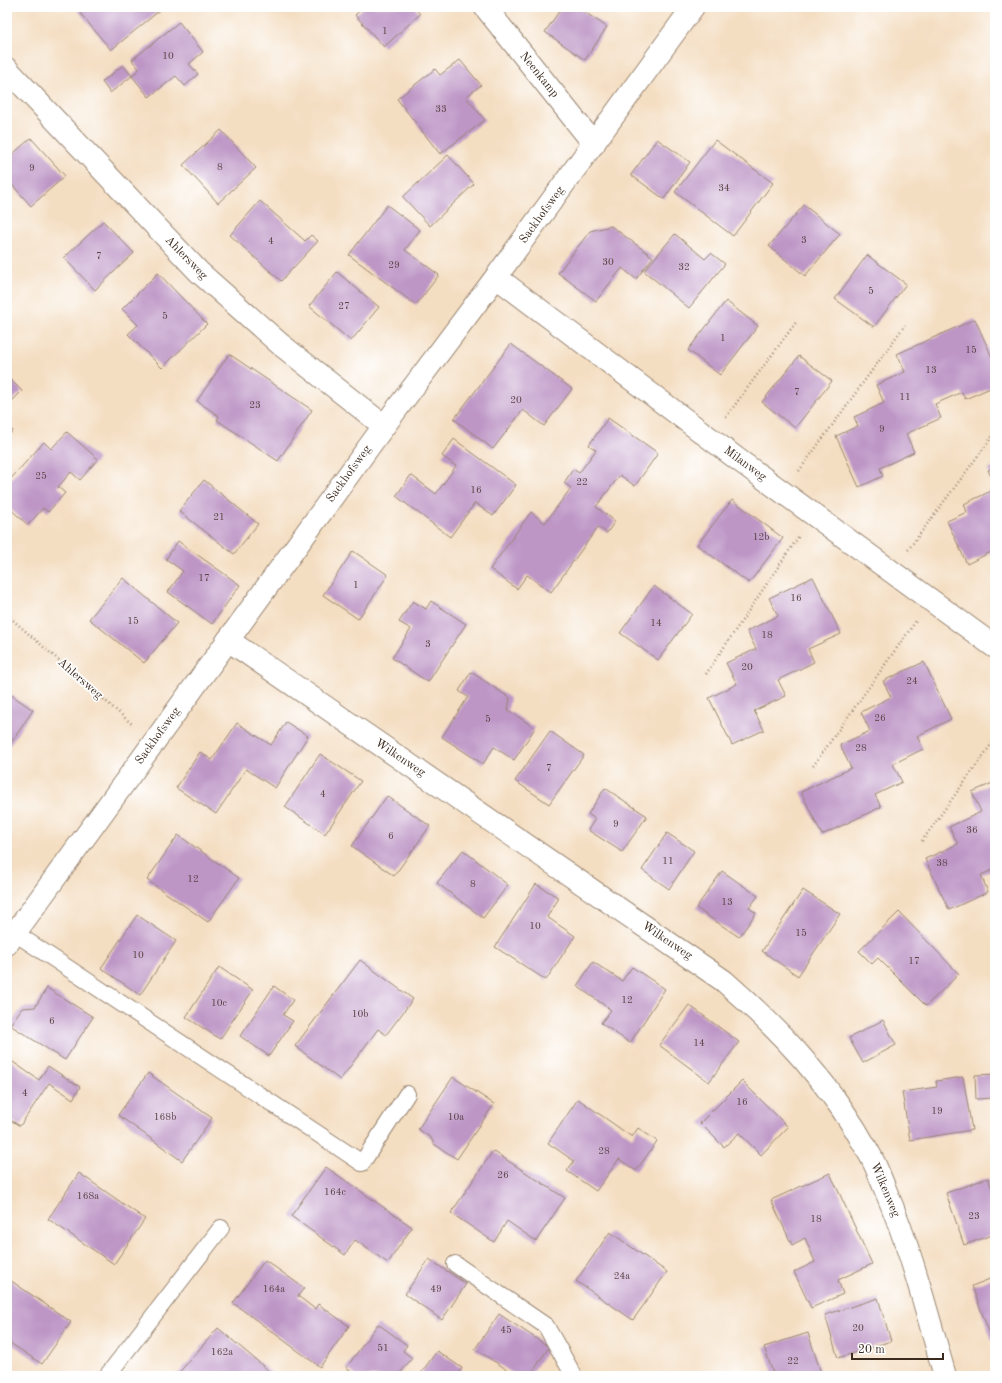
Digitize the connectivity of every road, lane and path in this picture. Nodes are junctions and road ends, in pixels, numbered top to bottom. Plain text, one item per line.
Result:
1 (484, 7) edge
2 (693, 7) edge
3 (7, 69) edge
4 (594, 144) junction
5 (496, 277) junction
6 (797, 321) dead end
7 (905, 325) dead end
8 (384, 426) junction
9 (995, 433) edge
10 (710, 438) junction
11 (784, 492) junction
12 (814, 514) junction
13 (892, 572) junction
14 (931, 600) junction
15 (7, 616) edge
16 (228, 640) junction
17 (995, 647) edge
18 (706, 674) dead end
19 (995, 739) edge
20 (153, 742) junction
21 (812, 766) dead end
22 (922, 841) dead end
23 (11, 939) edge
24 (407, 1094) dead end
25 (221, 1228) dead end
26 (455, 1264) dead end
27 (107, 1376) edge
28 (574, 1376) edge
29 (945, 1376) edge

1 - 4 street, Neenkamp
2 - 4 street, Sackhofsweg
3 - 8 street, Ahlersweg
4 - 5 street, Sackhofsweg
5 - 8 street, Sackhofsweg
5 - 10 street, Milanweg
6 - 10 path
7 - 11 path
8 - 16 street, Sackhofsweg
9 - 13 path
10 - 11 street, Milanweg
11 - 12 street, Milanweg
12 - 13 street, Milanweg
12 - 18 path
13 - 14 street, Milanweg
14 - 17 street, Milanweg
14 - 21 path
15 - 20 path, Ahlersweg
16 - 20 street, Sackhofsweg
16 - 29 street, Wilkenweg
19 - 22 path
20 - 23 street, Sackhofsweg
23 - 24 lane
25 - 27 lane
26 - 28 lane

